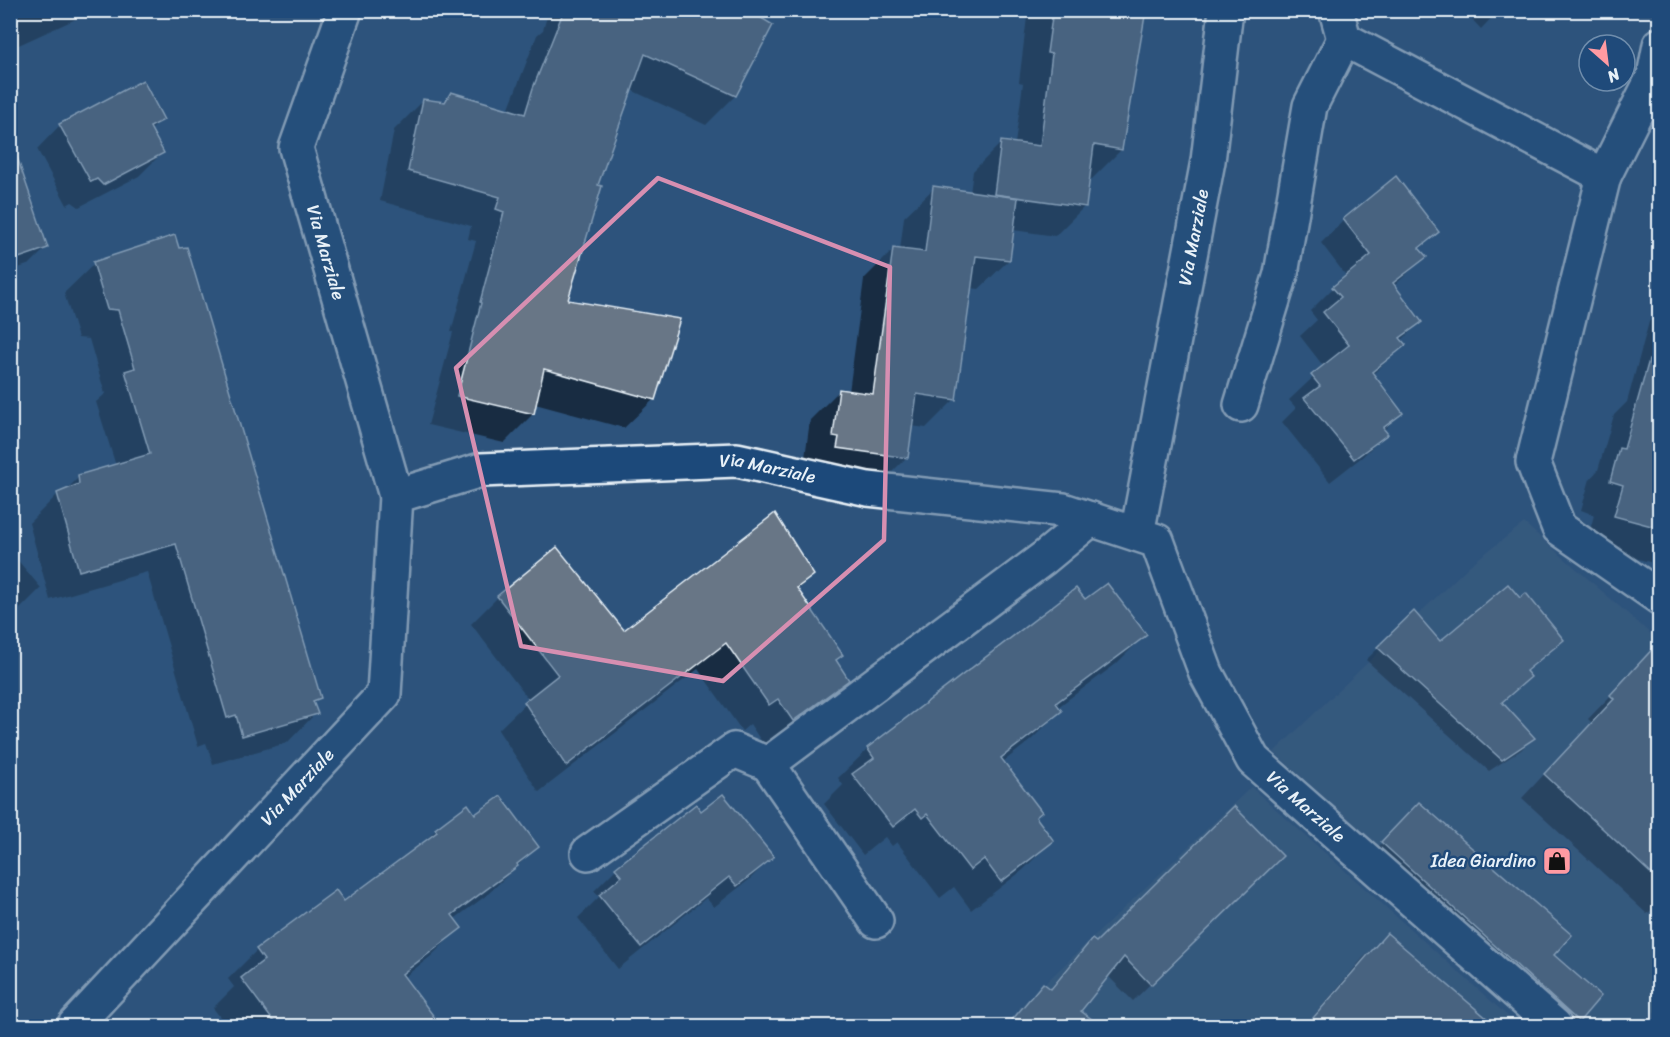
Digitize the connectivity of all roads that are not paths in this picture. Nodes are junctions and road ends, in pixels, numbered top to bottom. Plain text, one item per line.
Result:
1 (345, 10) edge
2 (1226, 10) edge
3 (1340, 25) edge
4 (1659, 45) edge
5 (1604, 176) junction
6 (1241, 405) dead end
7 (396, 496) junction
8 (1091, 519) junction
9 (1137, 534) junction
10 (1659, 598) edge
11 (768, 764) junction
12 (588, 853) dead end
13 (876, 921) dead end
14 (74, 1026) edge
15 (1555, 1026) edge

1 - 7 street, Via Marziale
2 - 9 street, Via Marziale
3 - 5 street
3 - 6 street
4 - 5 street
5 - 10 street
7 - 8 street, Via Marziale
7 - 14 street, Via Marziale
8 - 9 street, Via Marziale
8 - 11 street
9 - 15 street, Via Marziale
11 - 12 street
11 - 13 street

